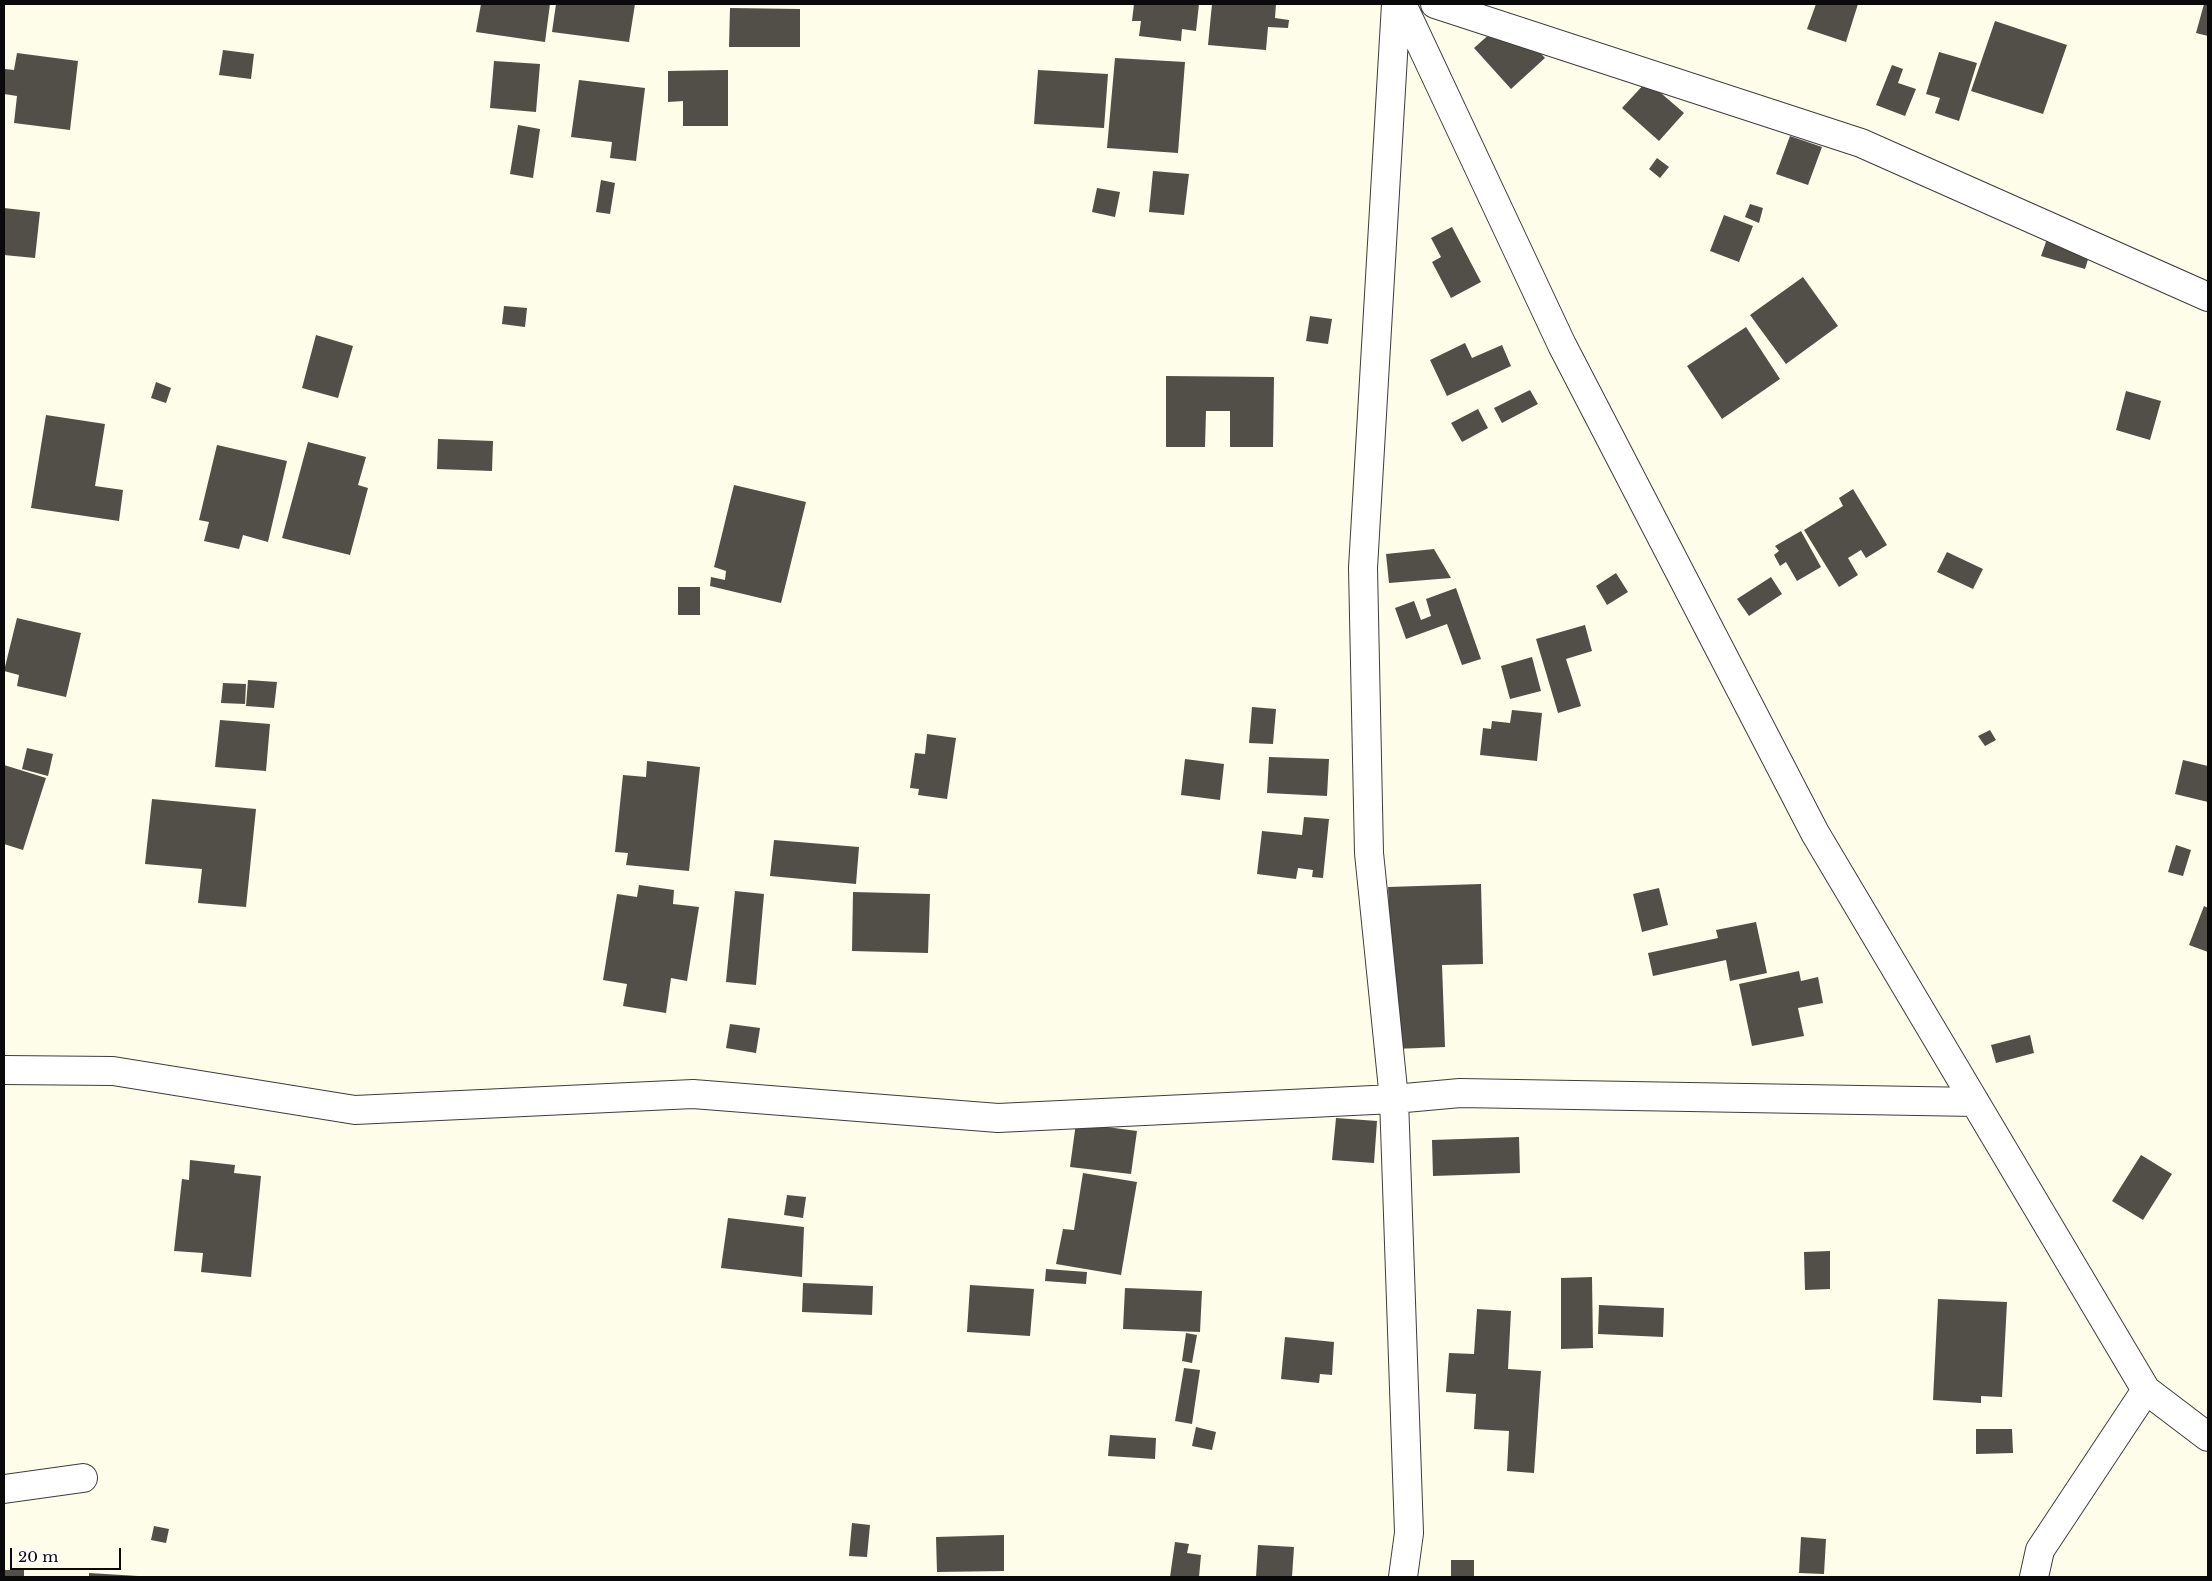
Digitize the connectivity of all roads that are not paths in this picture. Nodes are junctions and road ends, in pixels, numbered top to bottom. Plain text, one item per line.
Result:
1 (1396, 4) edge
2 (1402, 4) edge
3 (1435, 4) edge
4 (2208, 297) edge
5 (4, 1070) edge
6 (1394, 1099) junction
7 (1975, 1102) junction
8 (2146, 1390) junction
9 (2208, 1437) edge
10 (83, 1478) dead end
11 (4, 1489) edge
12 (1404, 1577) edge
13 (2034, 1577) edge

1 - 6 street
2 - 7 street
3 - 4 street
5 - 6 street
6 - 7 street
6 - 12 street
7 - 8 street
8 - 9 street
8 - 13 street
10 - 11 street

